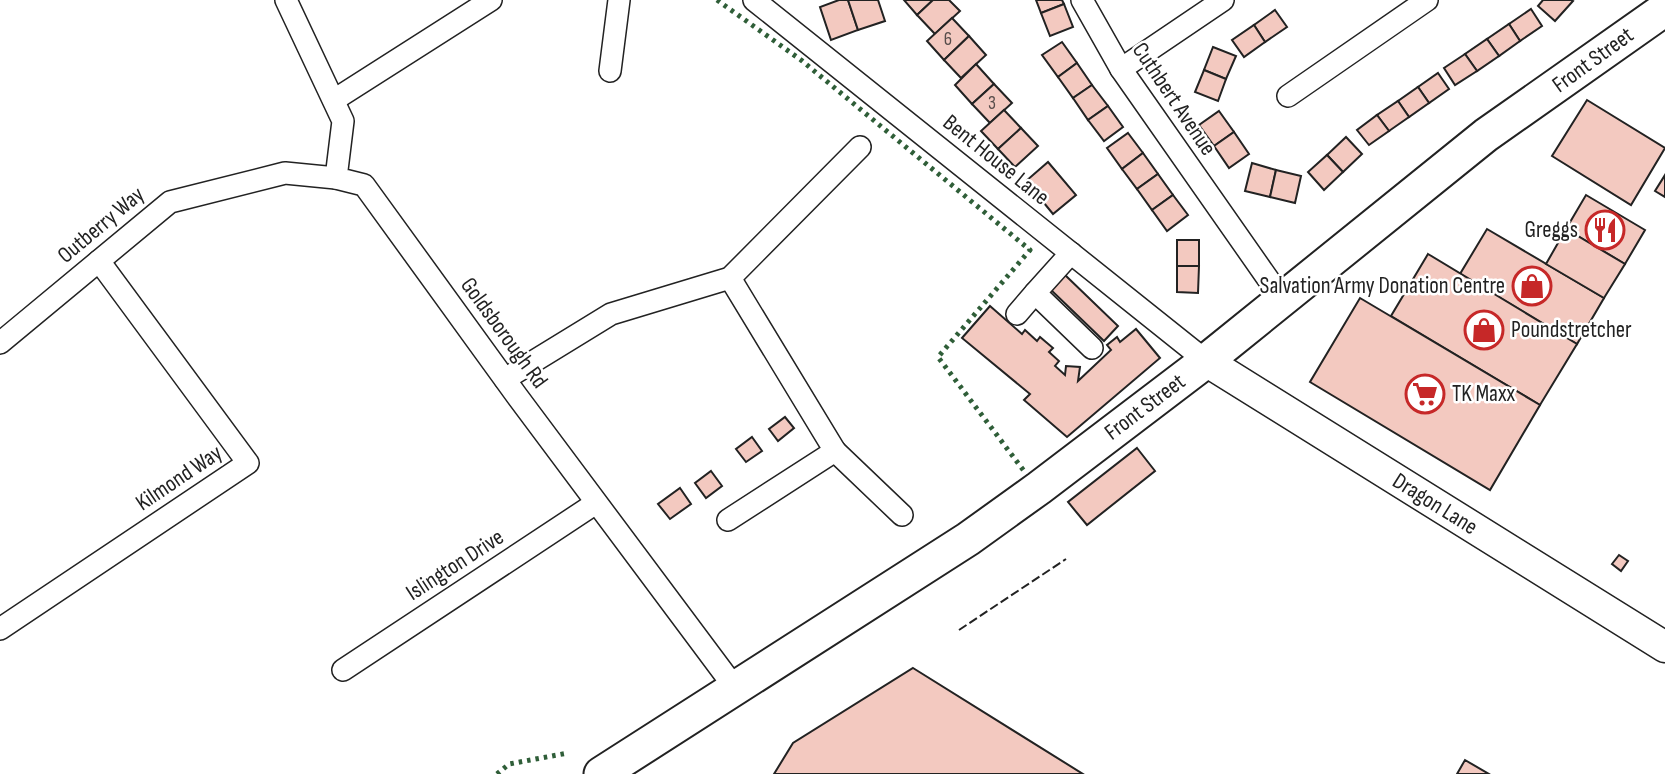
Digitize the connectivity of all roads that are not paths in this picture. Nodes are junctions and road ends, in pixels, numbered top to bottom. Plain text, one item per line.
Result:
1 (286, 0) edge
2 (491, 0) edge
3 (619, 0) edge
4 (754, 0) edge
5 (1082, 0) edge
6 (1223, 0) edge
7 (1427, 0) edge
8 (1665, 9) edge
9 (1121, 69) junction
10 (610, 71) dead end
11 (1288, 96) dead end
12 (334, 100) junction
13 (860, 147) dead end
14 (336, 178) junction
15 (1071, 253) junction
16 (99, 261) junction
17 (730, 278) junction
18 (1035, 293) junction
19 (1282, 299) junction
20 (1017, 314) dead end
21 (5, 331) edge
22 (1092, 348) dead end
23 (1206, 361) junction
24 (505, 379) junction
25 (835, 451) junction
26 (596, 503) junction
27 (902, 515) dead end
28 (728, 520) dead end
29 (0, 629) edge
30 (1665, 647) edge
31 (344, 670) dead end
32 (735, 688) junction
33 (601, 774) edge

1 - 12 street
2 - 12 street
3 - 10 street
4 - 15 street, Bent House Lane
5 - 9 street, Cuthbert Avenue
6 - 9 street
7 - 11 street
8 - 19 main road, Front Street
9 - 19 street, Cuthbert Avenue
12 - 14 street
13 - 17 street
14 - 16 street, Outberry Way
14 - 24 street, Goldsborough Rd
15 - 18 street
15 - 23 street, Bent House Lane
16 - 21 street, Outberry Way
16 - 29 street, Kilmond Way
17 - 24 street
17 - 25 street
18 - 20 street
18 - 22 street
19 - 23 main road, Front Street
23 - 30 street, Dragon Lane
23 - 32 main road, Front Street
24 - 26 street, Goldsborough Rd
25 - 27 street
25 - 28 street
26 - 31 street, Islington Drive
26 - 32 street, Goldsborough Rd
32 - 33 main road, Front Street

